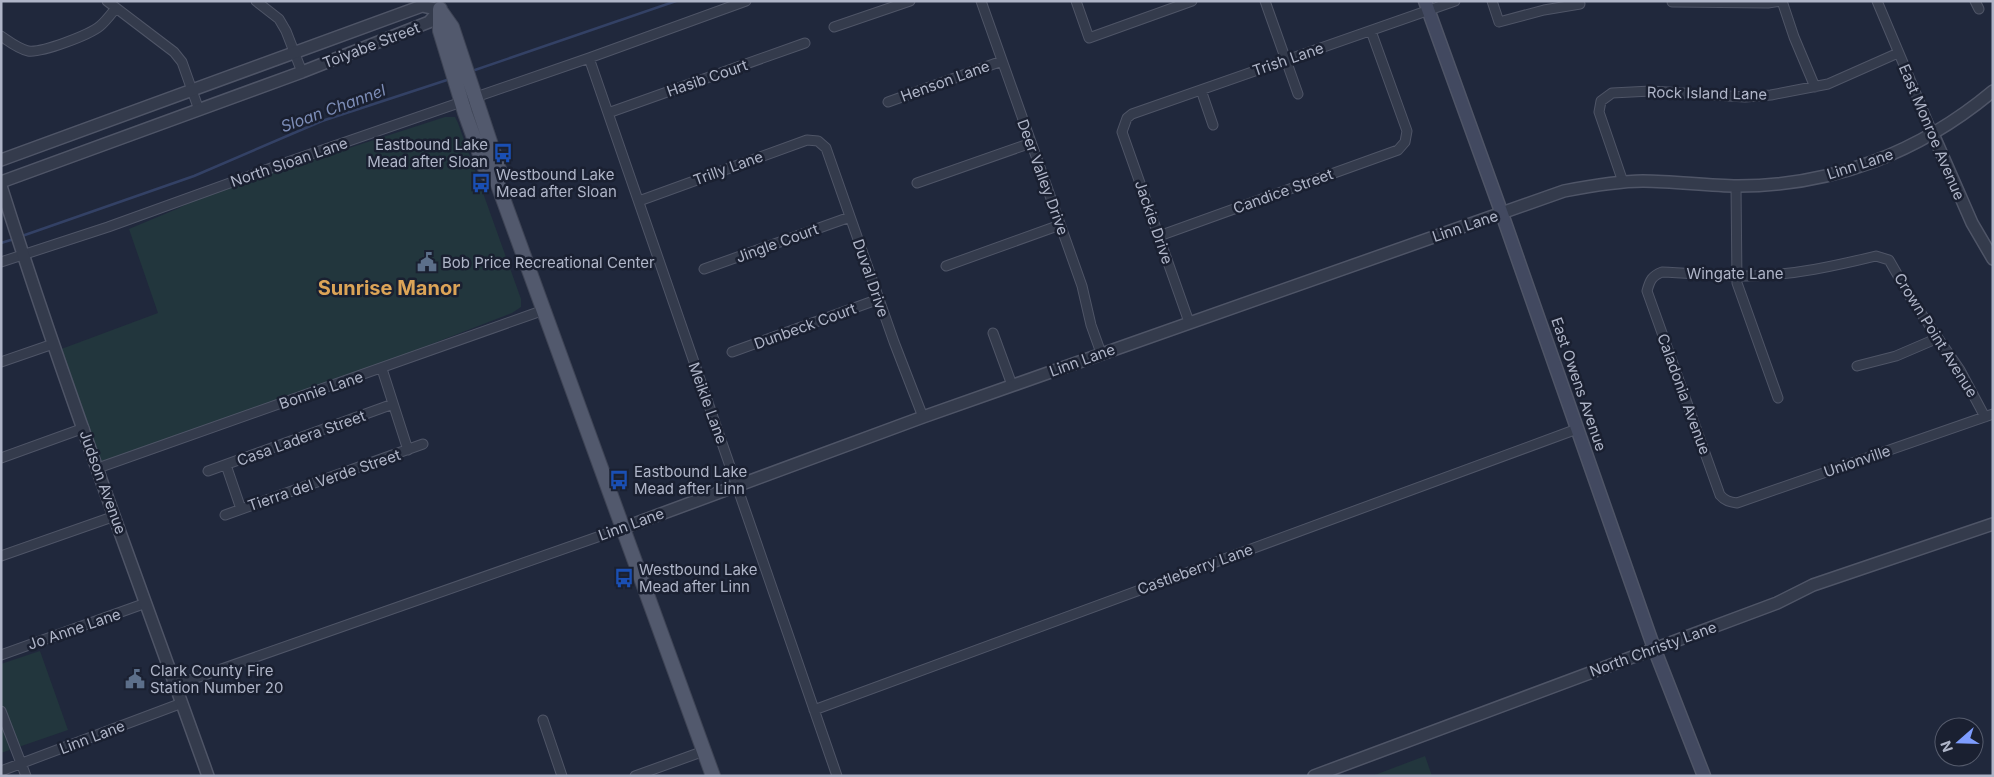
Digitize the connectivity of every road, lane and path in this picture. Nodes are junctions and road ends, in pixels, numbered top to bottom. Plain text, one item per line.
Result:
1 (107, 1) edge
2 (256, 1) edge
3 (746, 1) edge
4 (910, 1) edge
5 (980, 1) edge
6 (1076, 1) edge
7 (1192, 1) edge
8 (1265, 1) edge
9 (1455, 1) edge
10 (1492, 1) edge
11 (1782, 1) edge
12 (1877, 1) edge
13 (1672, 2) edge
14 (1579, 3) edge
15 (438, 5) edge
16 (1171, 5) edge
17 (1426, 6) edge
18 (116, 8) junction
19 (834, 27) dead end
20 (1370, 31) junction
21 (1, 36) edge
22 (805, 44) dead end
23 (295, 52) junction
24 (1898, 53) junction
25 (588, 58) junction
26 (1286, 60) junction
27 (1002, 61) junction
28 (302, 72) junction
29 (1815, 87) junction
30 (192, 90) junction
31 (1201, 90) junction
32 (1993, 92) edge
33 (466, 94) junction
34 (1298, 94) dead end
35 (888, 102) dead end
36 (199, 110) junction
37 (608, 113) junction
38 (1124, 122) joint
39 (1213, 125) dead end
40 (1933, 134) junction
41 (818, 141) joint
42 (1031, 143) junction
43 (1, 160) edge
44 (1, 182) edge
45 (1623, 182) junction
46 (917, 183) dead end
47 (1, 186) edge
48 (1736, 186) junction
49 (639, 201) junction
50 (1502, 214) junction
51 (850, 217) junction
52 (1060, 226) junction
53 (1159, 236) junction
54 (21, 251) junction
55 (1991, 251) edge
56 (1883, 257) joint
57 (1, 262) edge
58 (946, 266) dead end
59 (704, 269) dead end
60 (1736, 276) junction
61 (1650, 281) joint
62 (879, 299) junction
63 (544, 310) junction
64 (1189, 322) junction
65 (993, 333) dead end
66 (1938, 338) junction
67 (53, 344) junction
68 (732, 352) dead end
69 (1101, 353) junction
70 (1, 362) edge
71 (1857, 366) dead end
72 (382, 369) junction
73 (1012, 385) junction
74 (1778, 398) dead end
75 (393, 404) junction
76 (1989, 416) edge
77 (923, 417) junction
78 (84, 428) junction
79 (1577, 428) junction
80 (423, 444) dead end
81 (408, 450) junction
82 (1, 458) edge
83 (226, 465) junction
84 (98, 468) junction
85 (208, 471) dead end
86 (738, 486) junction
87 (1729, 502) joint
88 (242, 509) junction
89 (225, 515) dead end
90 (115, 516) junction
91 (1993, 524) edge
92 (623, 528) junction
93 (1, 556) edge
94 (146, 603) junction
95 (1654, 648) junction
96 (1, 654) edge
97 (176, 685) junction
98 (182, 703) junction
99 (814, 710) junction
100 (1, 712) edge
101 (544, 720) dead end
102 (704, 751) junction
103 (22, 764) junction
104 (1, 772) edge
105 (26, 776) edge
106 (208, 776) edge
107 (562, 776) edge
108 (635, 776) edge
109 (713, 776) edge
110 (837, 776) edge
111 (1314, 776) edge
112 (1704, 776) edge

1 - 18 street
2 - 23 street
3 - 25 street, North Sloan Lane
4 - 19 street
5 - 27 street, Deer Valley Drive
6 - 16 street
7 - 16 street
8 - 26 street
9 - 17 street, Trish Lane
10 - 14 street
11 - 13 street
11 - 29 street
12 - 24 street, East Monroe Avenue
15 - 23 street, Toiyabe Street
15 - 28 street, Toiyabe Street
15 - 33 main road
17 - 20 street, Trish Lane
17 - 50 main road, East Owens Avenue
18 - 21 street
18 - 30 street
20 - 26 street, Trish Lane
20 - 53 street, Candice Street
22 - 37 street, Hasib Court
23 - 28 street
23 - 30 street, Toiyabe Street
24 - 29 street, Rock Island Lane
24 - 40 street, East Monroe Avenue
25 - 33 street, North Sloan Lane
25 - 37 street, Meikle Lane
26 - 31 street, Trish Lane
26 - 34 street
27 - 35 street, Henson Lane
27 - 42 street, Deer Valley Drive
28 - 36 street, Toiyabe Street
29 - 45 street, Rock Island Lane
30 - 36 street
30 - 43 street, Toiyabe Street
31 - 38 street, Trish Lane
31 - 39 street
32 - 40 street, Linn Lane
33 - 54 street, North Sloan Lane
33 - 63 main road
36 - 44 street, Toiyabe Street
37 - 49 street, Meikle Lane
38 - 53 street, Jackie Drive
40 - 48 street, Linn Lane
40 - 55 street, East Monroe Avenue
41 - 49 street, Trilly Lane
41 - 51 street, Duval Drive
42 - 46 street
42 - 52 street, Deer Valley Drive
45 - 48 street, Linn Lane
45 - 50 street, Linn Lane
47 - 54 street, Judson Avenue
48 - 60 street
49 - 86 street, Meikle Lane
50 - 64 street, Linn Lane
50 - 79 main road, East Owens Avenue
51 - 59 street, Jingle Court
51 - 62 street, Duval Drive
52 - 58 street
52 - 69 street, Deer Valley Drive
53 - 64 street, Jackie Drive
54 - 57 street, North Sloan Lane
54 - 67 street, Judson Avenue
56 - 60 street, Wingate Lane
56 - 66 street, Crown Point Avenue
60 - 61 street, Wingate Lane
60 - 74 street
61 - 87 street, Caladonia Avenue
62 - 68 street, Dunbeck Court
62 - 77 street, Duval Drive
63 - 72 street, Bonnie Lane
63 - 92 main road
64 - 69 street, Linn Lane
65 - 73 street
66 - 71 street
66 - 76 street, Crown Point Avenue
67 - 70 street
67 - 78 street, Judson Avenue
69 - 73 street, Linn Lane
72 - 75 street
72 - 84 street, Bonnie Lane
73 - 77 street, Linn Lane
75 - 81 street
75 - 83 street, Casa Ladera Street
76 - 87 street, Unionville
77 - 86 street, Linn Lane
78 - 82 street
78 - 84 street, Judson Avenue
79 - 95 main road, East Owens Avenue
79 - 99 street, Castleberry Lane
80 - 81 street, Tierra del Verde Street
81 - 88 street, Tierra del Verde Street
83 - 85 street, Casa Ladera Street
83 - 88 street
84 - 90 street, Judson Avenue
86 - 92 street, Linn Lane
86 - 99 street, Meikle Lane
88 - 89 street, Tierra del Verde Street
90 - 93 street
90 - 94 street, Judson Avenue
91 - 95 street, North Christy Lane
92 - 97 street, Linn Lane
92 - 102 main road
94 - 96 street, Jo Anne Lane
94 - 97 street, Judson Avenue
95 - 111 street, North Christy Lane
95 - 112 main road, East Owens Avenue
97 - 98 street, Judson Avenue
98 - 103 street, Linn Lane
98 - 106 street, Judson Avenue
99 - 110 street, Meikle Lane
100 - 103 street
101 - 107 street
102 - 108 street
102 - 109 main road
103 - 104 street, Linn Lane
103 - 105 street

